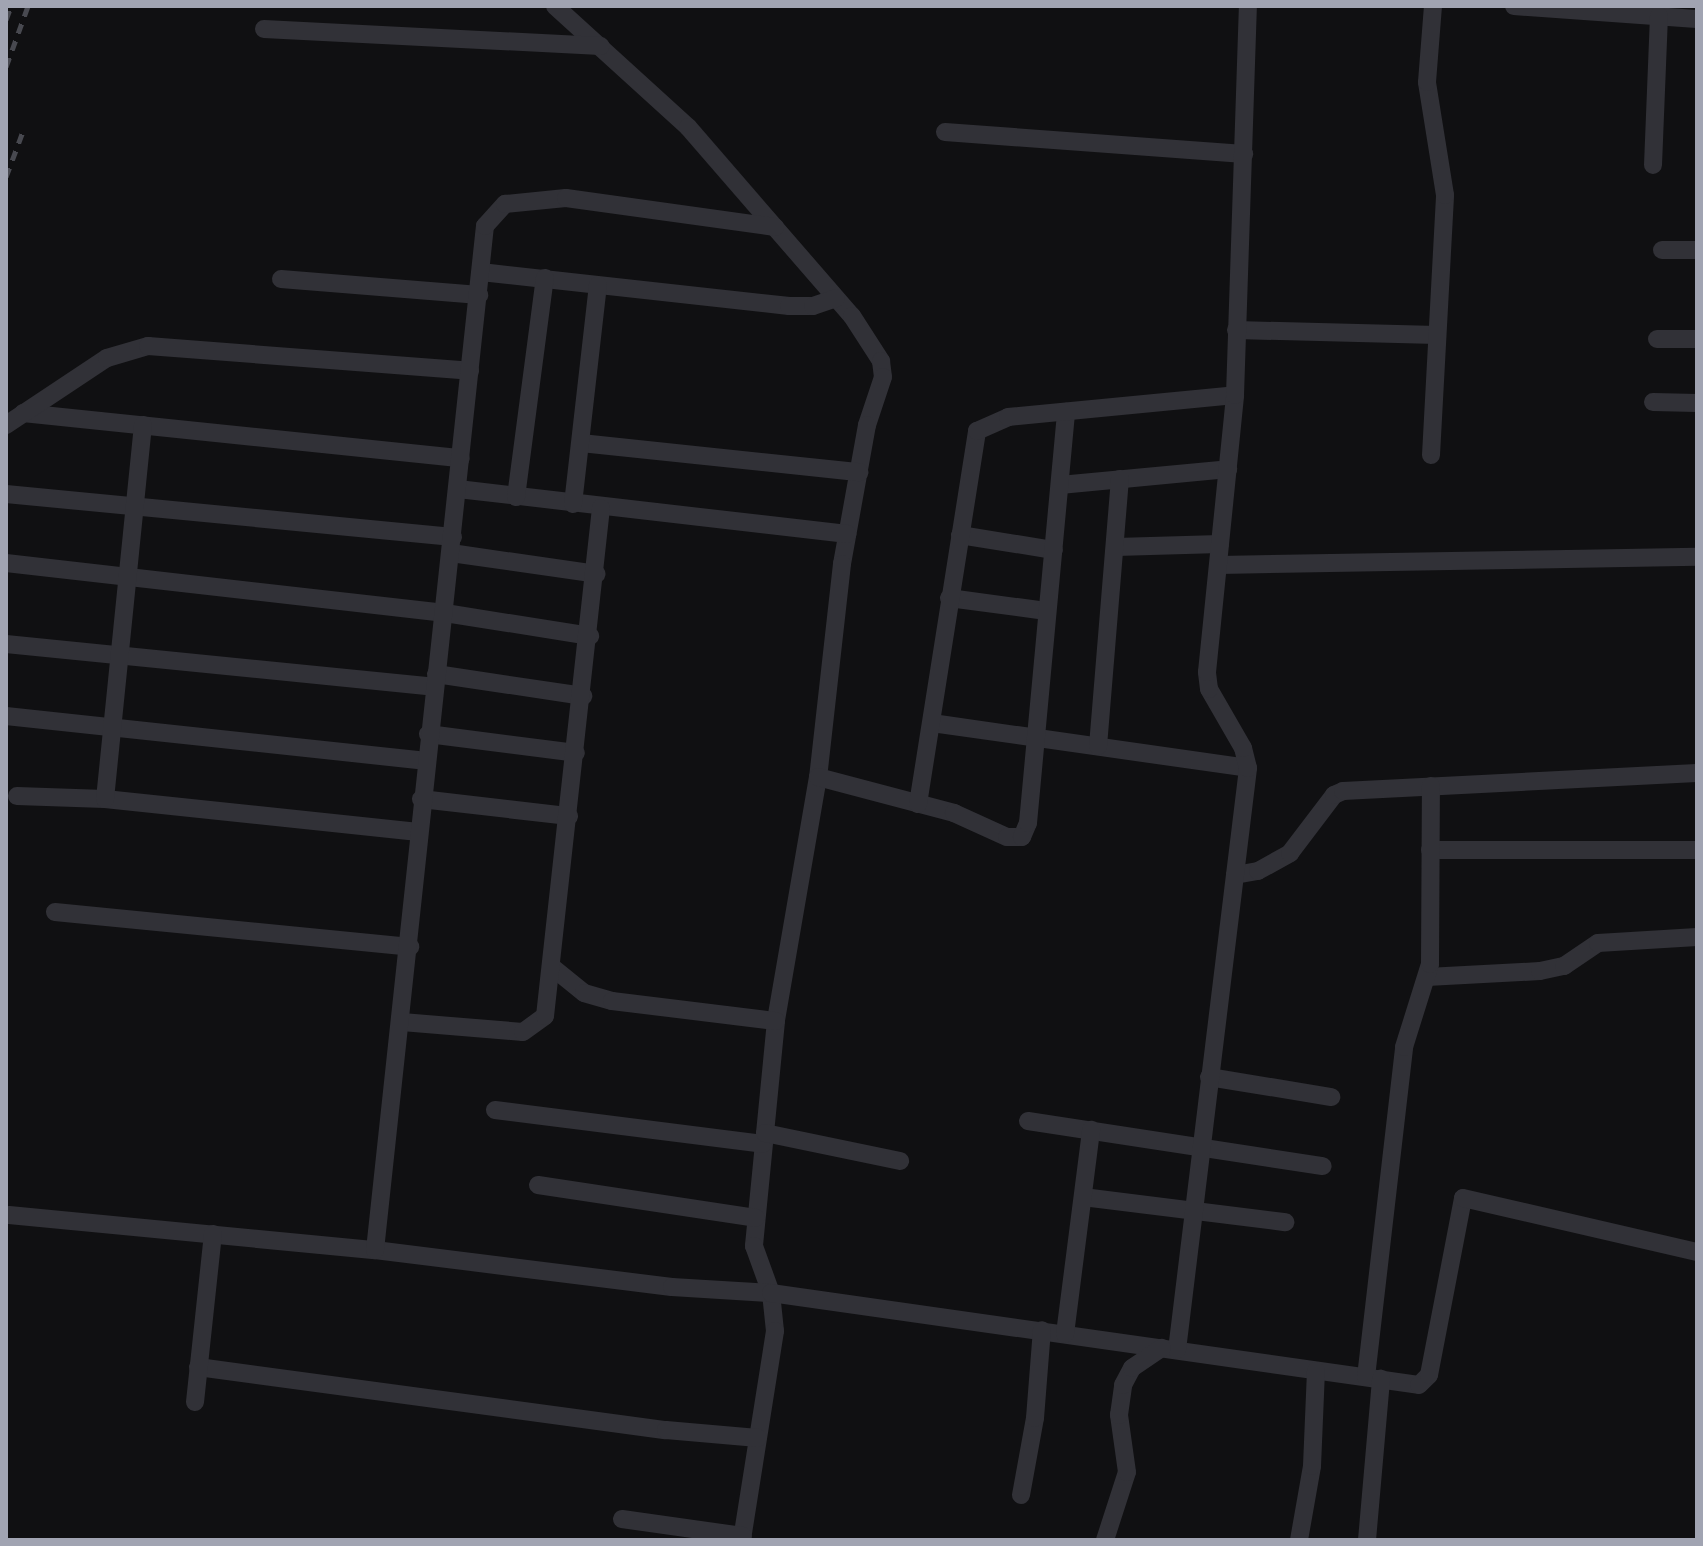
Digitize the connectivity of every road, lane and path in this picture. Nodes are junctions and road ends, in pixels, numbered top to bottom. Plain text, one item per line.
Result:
1 (555, 6) edge
2 (1248, 6) edge
3 (1433, 6) edge
4 (1514, 6) edge
5 (1550, 7) edge
6 (1648, 12) edge
7 (1697, 19) edge
8 (264, 29) dead end
9 (601, 46) junction
10 (945, 132) dead end
11 (1244, 154) junction
12 (1653, 165) dead end
13 (775, 227) junction
14 (1662, 250) dead end
15 (1697, 250) edge
16 (481, 272) junction
17 (545, 278) junction
18 (281, 279) dead end
19 (598, 285) junction
20 (479, 295) junction
21 (836, 298) junction
22 (1236, 330) junction
23 (1437, 335) junction
24 (1657, 339) dead end
25 (1697, 339) edge
26 (470, 371) junction
27 (1235, 395) junction
28 (1653, 402) dead end
29 (1697, 403) edge
30 (1066, 412) junction
31 (23, 413) junction
32 (6, 425) edge
33 (143, 425) junction
34 (581, 443) junction
35 (1431, 455) dead end
36 (461, 458) junction
37 (1228, 469) junction
38 (859, 472) junction
39 (1120, 479) junction
40 (1060, 485) junction
41 (458, 489) junction
42 (6, 494) edge
43 (516, 497) junction
44 (136, 503) junction
45 (573, 504) junction
46 (601, 508) junction
47 (847, 534) junction
48 (960, 535) junction
49 (1220, 544) junction
50 (452, 545) junction
51 (1116, 547) junction
52 (1054, 550) junction
53 (1697, 557) edge
54 (6, 563) edge
55 (1219, 565) junction
56 (596, 574) junction
57 (128, 579) junction
58 (949, 598) junction
59 (1046, 611) junction
60 (445, 613) junction
61 (590, 636) junction
62 (6, 644) edge
63 (120, 653) junction
64 (435, 681) junction
65 (583, 696) junction
66 (6, 716) edge
67 (932, 723) junction
68 (112, 727) junction
69 (428, 734) junction
70 (1036, 734) junction
71 (1098, 746) junction
72 (576, 753) junction
73 (425, 761) junction
74 (1248, 768) junction
75 (1697, 773) edge
76 (818, 777) junction
77 (1431, 786) junction
78 (17, 796) dead end
79 (105, 799) junction
80 (421, 799) junction
81 (918, 804) junction
82 (569, 816) junction
83 (418, 832) junction
84 (1430, 850) junction
85 (1697, 850) edge
86 (1235, 875) junction
87 (55, 912) dead end
88 (1697, 937) edge
89 (410, 947) junction
90 (552, 967) junction
91 (1427, 977) junction
92 (776, 1021) junction
93 (402, 1022) junction
94 (1209, 1077) junction
95 (1331, 1097) dead end
96 (495, 1110) dead end
97 (1028, 1121) dead end
98 (1091, 1130) junction
99 (764, 1139) junction
100 (1200, 1146) junction
101 (900, 1161) dead end
102 (1323, 1166) dead end
103 (538, 1185) dead end
104 (1083, 1197) junction
105 (1194, 1208) junction
106 (9, 1215) dead end
107 (756, 1218) junction
108 (1285, 1222) dead end
109 (213, 1234) junction
110 (375, 1250) junction
111 (1697, 1252) edge
112 (771, 1293) junction
113 (1042, 1330) junction
114 (1065, 1334) junction
115 (1170, 1349) junction
116 (198, 1367) junction
117 (1316, 1371) junction
118 (1374, 1378) junction
119 (195, 1402) dead end
120 (758, 1438) junction
121 (1021, 1495) dead end
122 (622, 1519) dead end
123 (742, 1538) edge
124 (1105, 1540) edge
125 (1299, 1540) edge
126 (1367, 1540) edge

1 - 9 street
2 - 11 street
3 - 23 street
4 - 5 street
5 - 6 street
6 - 7 street
6 - 12 street
8 - 9 street
9 - 13 street
10 - 11 street
11 - 22 street
13 - 16 street
13 - 21 street
14 - 15 street
16 - 17 street
16 - 20 street
17 - 19 street
17 - 43 street
18 - 20 street
19 - 21 street
19 - 34 street
20 - 26 street
21 - 38 street
22 - 23 street
22 - 27 street
23 - 35 street
24 - 25 street
26 - 31 street
26 - 36 street
27 - 30 street
27 - 37 street
28 - 29 street
30 - 40 street
30 - 48 street
31 - 32 street
31 - 33 street
33 - 36 street
33 - 44 street
34 - 38 street
34 - 45 street
36 - 41 street
37 - 39 street
37 - 49 street
38 - 47 street
39 - 40 street
39 - 51 street
40 - 52 street
41 - 43 street
41 - 50 street
42 - 44 street
43 - 45 street
44 - 50 street
44 - 57 street
45 - 46 street
46 - 47 street
46 - 56 street
47 - 76 street
48 - 52 street
48 - 58 street
49 - 51 street
49 - 55 street
50 - 56 street
50 - 60 street
51 - 71 street
52 - 59 street
53 - 55 street
54 - 57 street
55 - 74 street
56 - 61 street
57 - 60 street
57 - 63 street
58 - 59 street
58 - 67 street
59 - 70 street
60 - 61 street
60 - 64 street
61 - 65 street
62 - 63 street
63 - 64 street
63 - 68 street
64 - 65 street
64 - 69 street
65 - 72 street
66 - 68 street
67 - 70 street
67 - 81 street
68 - 73 street
68 - 79 street
69 - 72 street
69 - 73 street
70 - 71 street
70 - 81 street
71 - 74 street
72 - 82 street
73 - 80 street
74 - 86 street
75 - 77 street
76 - 81 street
76 - 92 street
77 - 84 street
77 - 86 street
78 - 79 street
79 - 83 street
80 - 82 street
80 - 83 street
82 - 90 street
83 - 89 street
84 - 85 street
84 - 91 street
86 - 94 street
87 - 89 street
88 - 91 street
89 - 93 street
90 - 92 street
90 - 93 street
91 - 118 street
92 - 99 street
93 - 110 street
94 - 95 street
94 - 100 street
96 - 99 street
97 - 98 street
98 - 100 street
98 - 104 street
99 - 101 street
99 - 107 street
100 - 102 street
100 - 105 street
103 - 107 street
104 - 105 street
104 - 114 street
105 - 108 street
105 - 115 street
106 - 109 street
107 - 112 street
109 - 110 street
109 - 116 street
110 - 112 street
111 - 118 street
112 - 113 street
112 - 120 street
113 - 114 street
113 - 121 street
114 - 115 street
115 - 117 street
115 - 124 street
116 - 119 street
116 - 120 street
117 - 118 street
117 - 125 street
118 - 126 street
120 - 123 street
122 - 123 street

